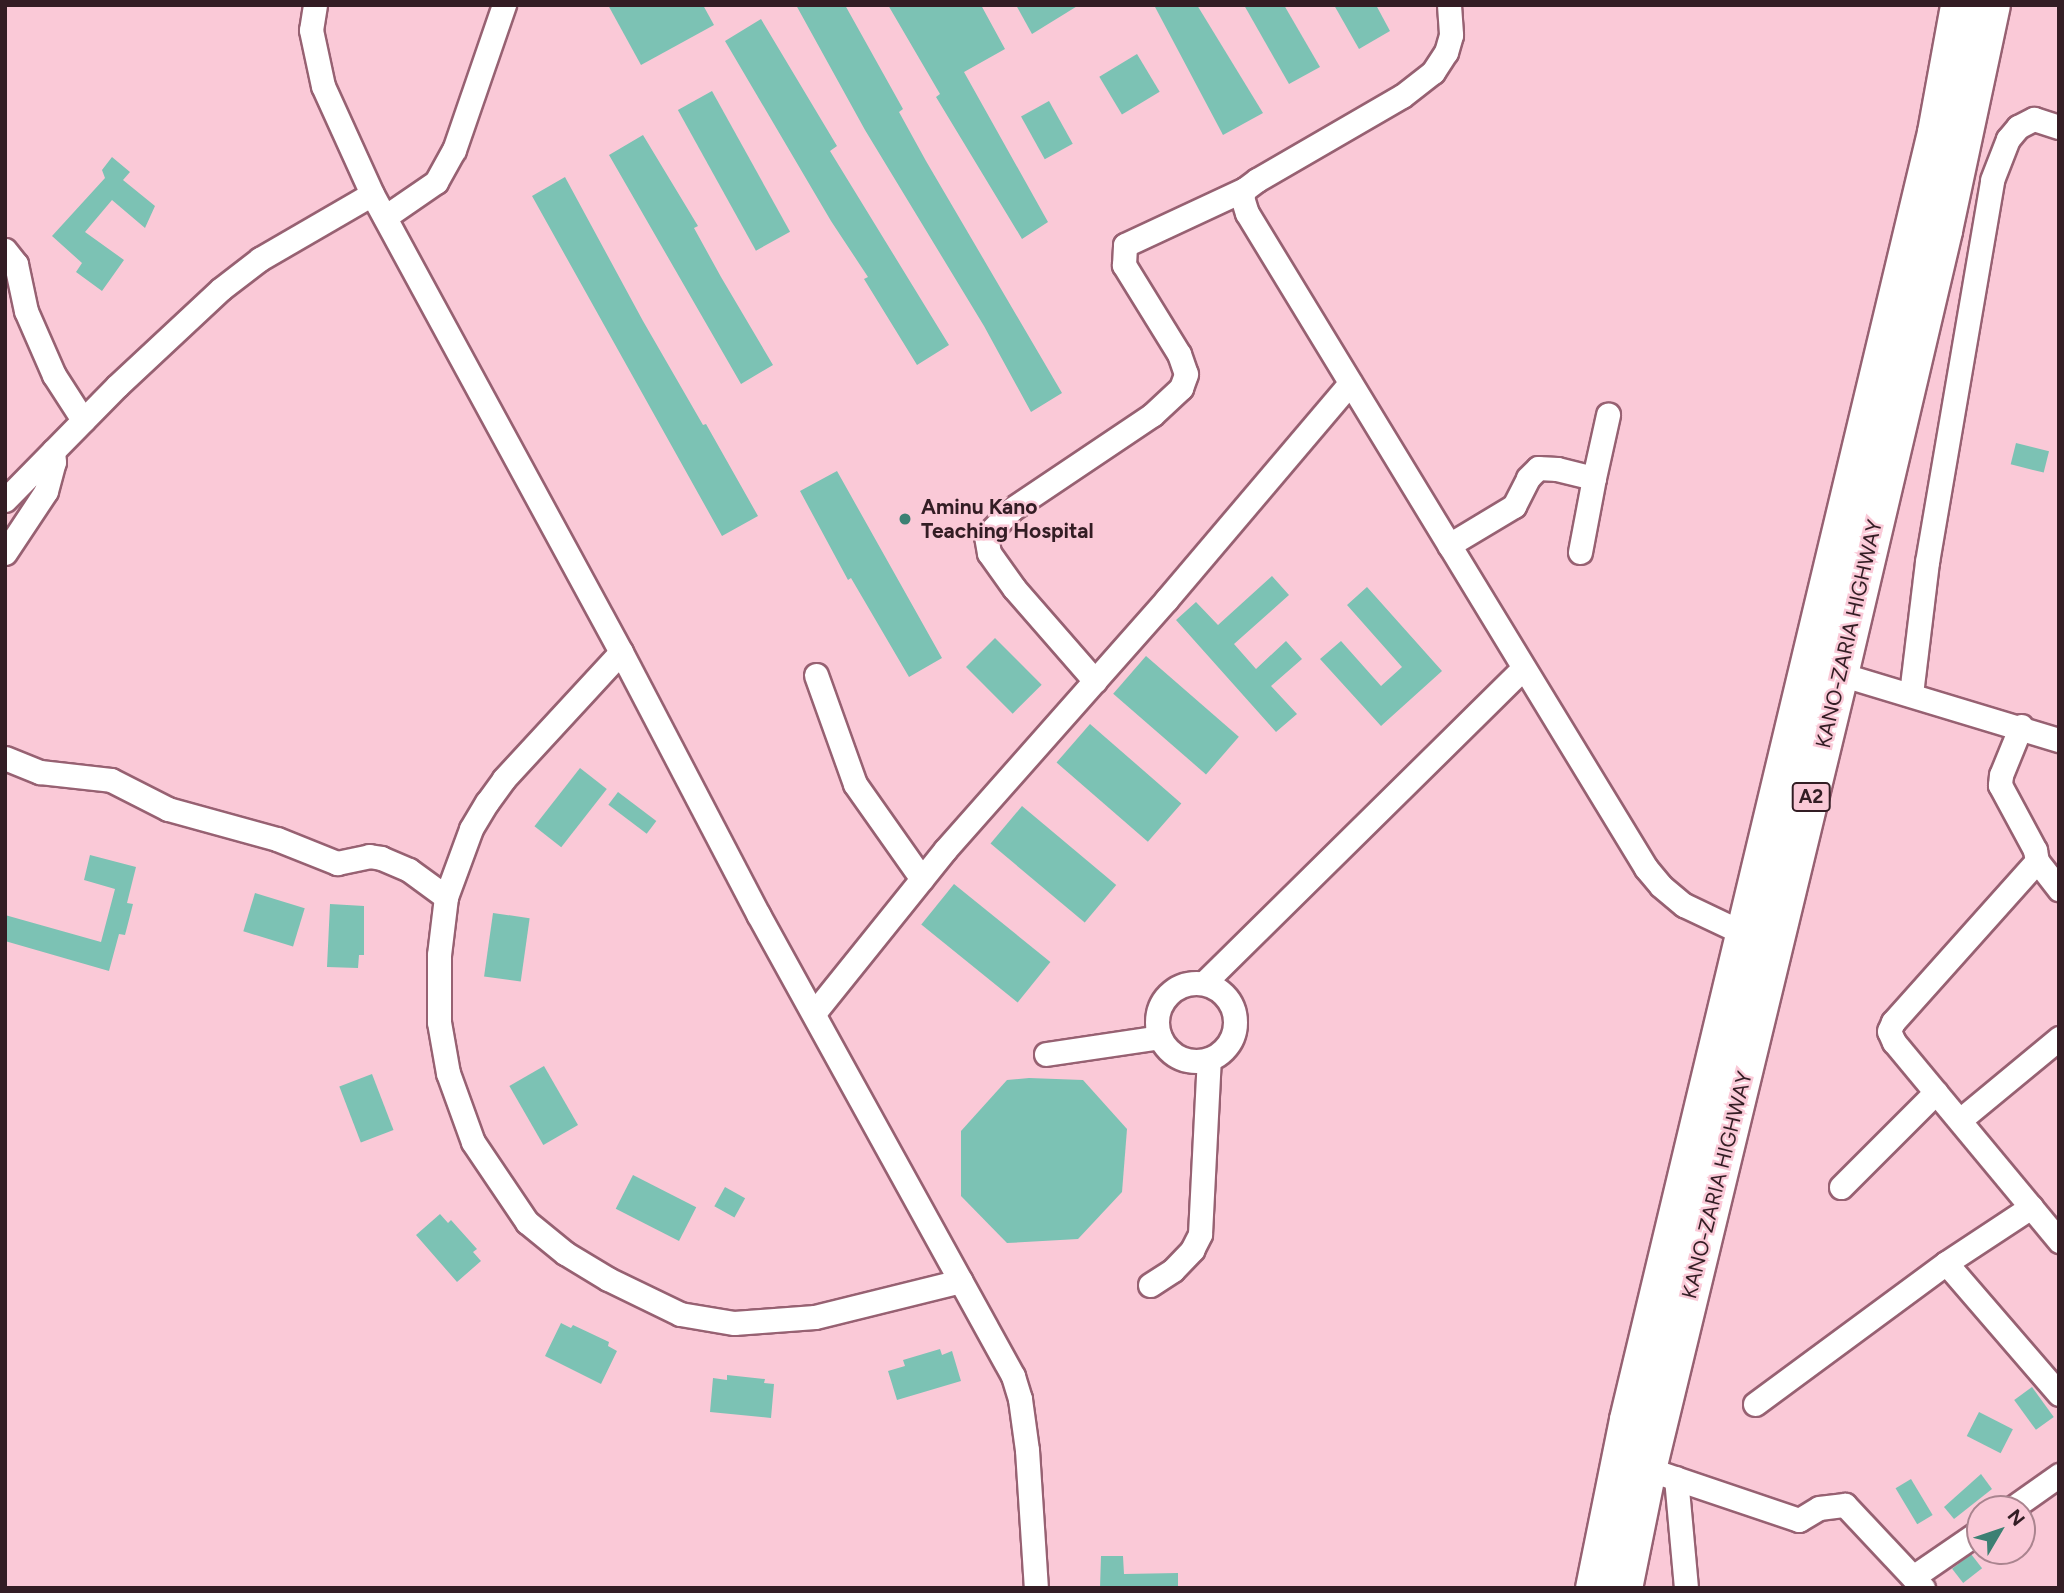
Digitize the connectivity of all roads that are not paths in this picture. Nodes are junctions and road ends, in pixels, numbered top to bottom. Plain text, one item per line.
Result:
1 (315, 5) edge
2 (504, 5) edge
3 (1448, 5) edge
4 (1958, 5) edge
5 (1992, 5) edge
6 (2059, 127) edge
7 (1245, 189) junction
8 (372, 194) junction
9 (385, 217) junction
10 (5, 250) edge
11 (1350, 383) junction
12 (1608, 415) dead end
13 (83, 420) junction
14 (53, 451) junction
15 (1594, 478) junction
16 (5, 500) edge
17 (1449, 545) junction
18 (1580, 552) dead end
19 (5, 553) edge
20 (621, 652) junction
21 (1523, 668) junction
22 (1840, 674) junction
23 (816, 675) dead end
24 (1095, 681) junction
25 (1911, 694) junction
26 (2021, 726) junction
27 (2059, 740) edge
28 (5, 758) edge
29 (2037, 860) junction
30 (922, 878) junction
31 (2059, 889) edge
32 (446, 897) junction
33 (1743, 933) junction
34 (1204, 983) junction
35 (814, 1013) junction
36 (1160, 1037) junction
37 (2059, 1038) edge
38 (1045, 1054) dead end
39 (1209, 1059) junction
40 (1936, 1092) junction
41 (1960, 1120) junction
42 (1841, 1187) dead end
43 (2031, 1207) junction
44 (2059, 1241) edge
45 (1947, 1263) junction
46 (961, 1281) junction
47 (1150, 1285) dead end
48 (2059, 1394) edge
49 (1755, 1404) dead end
50 (1662, 1474) junction
51 (2059, 1475) edge
52 (2031, 1495) edge
53 (1966, 1543) edge
54 (1918, 1583) edge
55 (1037, 1588) edge
56 (1593, 1588) edge
57 (1624, 1588) edge
58 (1686, 1588) edge

1 - 8 street
2 - 9 street
3 - 7 street
4 - 33 highway, KANO-ZARIA HIGHWAY / A2
5 - 22 highway, KANO-ZARIA HIGHWAY / A2
6 - 25 street
7 - 11 street
7 - 24 street
8 - 9 street
8 - 13 street
9 - 20 street
10 - 13 street
11 - 17 street
11 - 24 street
12 - 15 street
13 - 14 street
14 - 16 street
14 - 19 street
15 - 17 street
15 - 18 street
17 - 21 street
20 - 32 street
20 - 35 street
21 - 33 street
21 - 34 street
22 - 25 street
22 - 50 highway, KANO-ZARIA HIGHWAY / A2
23 - 30 street
24 - 30 street
25 - 26 street
26 - 27 street
26 - 29 street
28 - 32 street
29 - 31 street
29 - 40 street
30 - 35 street
32 - 46 street
33 - 56 highway, KANO-ZARIA HIGHWAY / A2
34 - 36 street
34 - 39 street
35 - 46 street
36 - 38 street
36 - 39 street
37 - 41 street
39 - 47 street
40 - 41 street
40 - 42 street
41 - 43 street
43 - 44 street
43 - 45 street
45 - 48 street
45 - 49 street
46 - 55 street
50 - 54 street
50 - 57 highway, KANO-ZARIA HIGHWAY / A2
50 - 58 street
51 - 52 street
53 - 54 street

